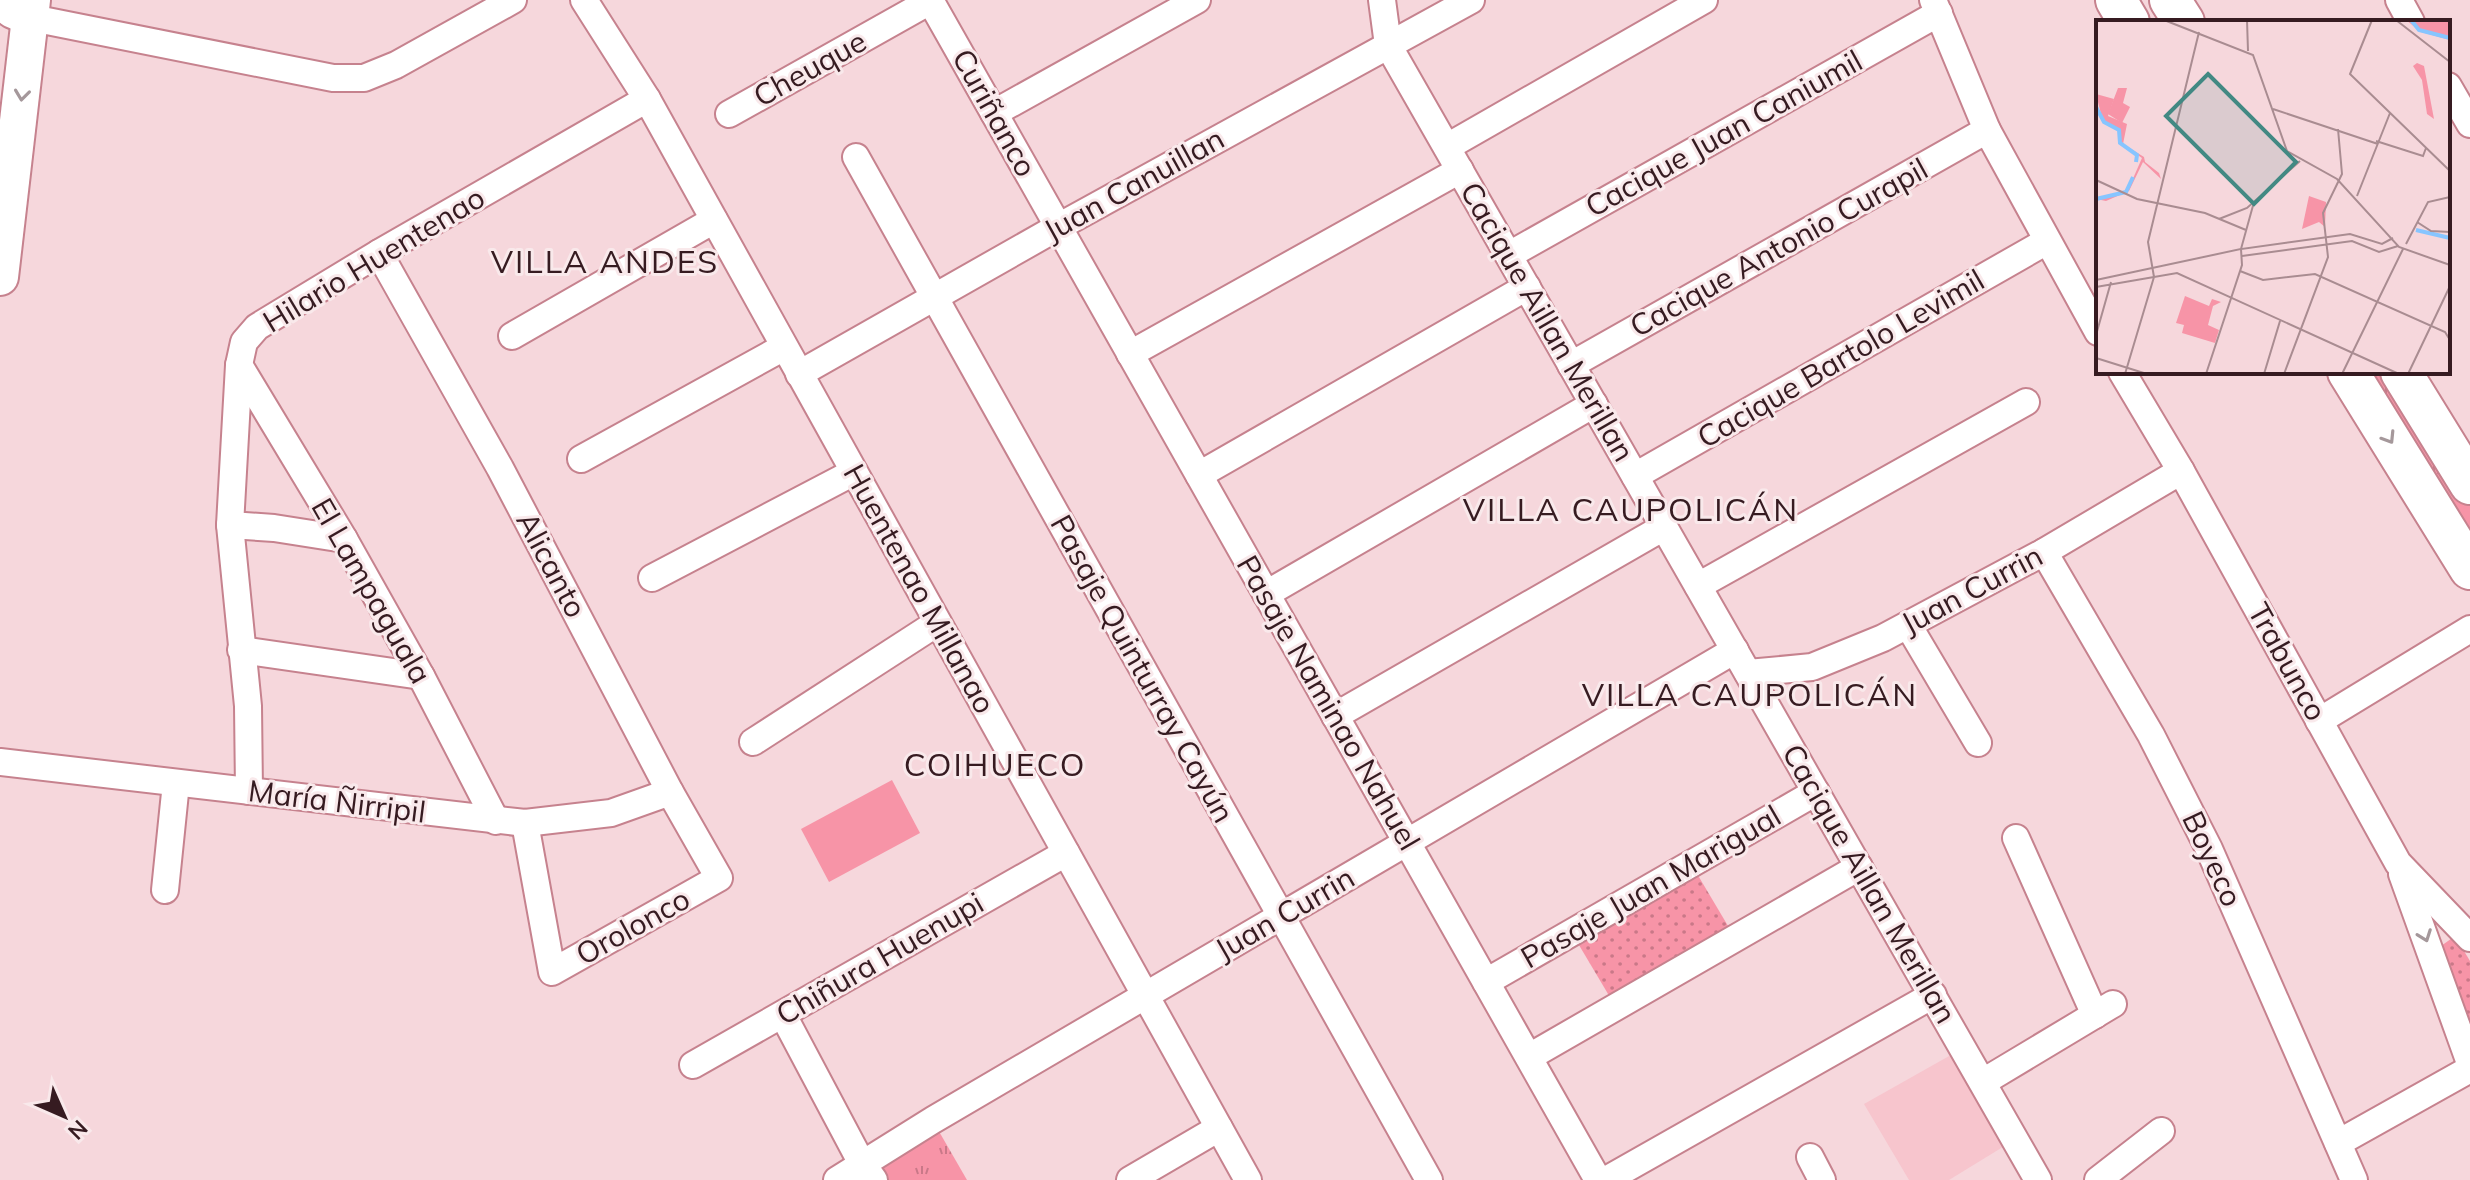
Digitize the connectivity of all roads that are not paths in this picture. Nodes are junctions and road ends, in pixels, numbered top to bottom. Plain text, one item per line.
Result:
1 (0, 0) edge
2 (513, 0) edge
3 (584, 0) edge
4 (931, 0) edge
5 (1197, 0) edge
6 (1382, 0) edge
7 (1471, 0) edge
8 (1704, 0) edge
9 (2116, 0) edge
10 (2170, 0) edge
11 (2399, 0) edge
12 (29, 6) edge
13 (1936, 6) edge
14 (2128, 20) edge
15 (2183, 20) edge
16 (2410, 20) edge
17 (1388, 45) junction
18 (2450, 92) edge
19 (647, 99) junction
20 (994, 113) junction
21 (729, 114) dead end
22 (2461, 123) edge
23 (1987, 130) junction
24 (856, 157) dead end
25 (1453, 158) junction
26 (714, 220) junction
27 (1058, 227) junction
28 (2047, 241) junction
29 (379, 253) junction
30 (1509, 255) junction
31 (0, 277) edge
32 (1527, 287) junction
33 (934, 297) junction
34 (2096, 325) edge
35 (512, 336) dead end
36 (784, 347) junction
37 (1130, 354) junction
38 (239, 365) junction
39 (1571, 365) junction
40 (799, 374) junction
41 (2123, 374) edge
42 (2349, 374) edge
43 (2402, 374) edge
44 (2026, 402) dead end
45 (1594, 404) junction
46 (581, 459) dead end
47 (2181, 471) junction
48 (854, 472) junction
49 (1199, 475) junction
50 (1635, 476) junction
51 (2470, 484) edge
52 (230, 525) junction
53 (1664, 527) junction
54 (344, 539) junction
55 (2044, 552) junction
56 (2470, 569) edge
57 (652, 578) dead end
58 (1698, 586) junction
59 (1266, 594) junction
60 (937, 623) junction
61 (1908, 625) junction
62 (2470, 629) edge
63 (241, 650) junction
64 (1735, 650) junction
65 (1748, 673) junction
66 (421, 676) junction
67 (1335, 716) junction
68 (2319, 721) junction
69 (753, 742) dead end
70 (1978, 743) dead end
71 (0, 762) edge
72 (176, 783) junction
73 (249, 791) junction
74 (670, 792) junction
75 (1816, 792) junction
76 (496, 821) junction
77 (525, 823) junction
78 (2016, 838) dead end
79 (1407, 842) junction
80 (1066, 853) junction
81 (2398, 863) junction
82 (1859, 867) junction
83 (719, 878) joint
84 (165, 890) dead end
85 (1281, 916) junction
86 (2470, 938) edge
87 (1486, 982) junction
88 (1933, 995) junction
89 (1145, 996) junction
90 (783, 1015) junction
91 (1529, 1057) junction
92 (693, 1065) dead end
93 (2470, 1066) edge
94 (1983, 1082) junction
95 (1219, 1128) junction
96 (2161, 1131) dead end
97 (2338, 1143) junction
98 (868, 1171) edge
99 (837, 1180) edge
100 (1130, 1180) edge
101 (1248, 1180) edge
102 (1429, 1180) edge
103 (1598, 1180) edge
104 (1606, 1180) edge
105 (2038, 1180) edge
106 (2098, 1180) edge
107 (2354, 1180) edge

1 - 12 street
2 - 12 street
3 - 19 street, Huentenao Millanao
4 - 20 street, Curiñanco
4 - 21 street, Cheuque
5 - 20 street
6 - 17 street, Cacique Aillan Merillan
7 - 17 street, Juan Canuillan
8 - 25 street
9 - 14 main road
10 - 15 main road
11 - 16 street
12 -> 31 street
13 - 23 street
13 - 30 street, Cacique Juan Caniumil
17 - 25 street, Cacique Aillan Merillan
17 - 27 street, Juan Canuillan
18 - 22 street
19 - 26 street, Huentenao Millanao
19 - 29 street, Hilario Huentenao
20 - 27 street, Curiñanco
23 - 28 street
23 - 39 street, Cacique Antonio Curapil
24 - 33 street, Pasaje Quinturray Cayún
25 - 30 street, Cacique Aillan Merillan
25 - 37 street
26 - 35 street
26 - 36 street, Huentenao Millanao
27 - 33 street, Juan Canuillan
27 - 37 street, Pasaje Naminao Nahuel
28 - 34 street
28 - 50 street, Cacique Bartolo Levimil
29 - 38 street, Hilario Huentenao
29 - 74 street, Alicanto
30 - 32 street, Cacique Aillan Merillan
32 - 39 street, Cacique Aillan Merillan
32 - 49 street
33 - 40 street, Juan Canuillan
33 - 85 street, Pasaje Quinturray Cayún
36 - 40 street, Huentenao Millanao
36 - 46 street
37 - 49 street, Pasaje Naminao Nahuel
38 - 52 street, Hilario Huentenao
38 - 54 street, El Lampaguala
39 - 45 street, Cacique Aillan Merillan
40 - 48 street, Huentenao Millanao
41 - 47 street, Trabunco
42 -> 56 main road
43 - 51 main road
44 - 58 street
45 - 50 street, Cacique Aillan Merillan
45 - 59 street
47 - 55 street, Juan Currin
47 - 68 street, Trabunco
48 - 57 street
48 - 60 street, Huentenao Millanao
49 - 59 street, Pasaje Naminao Nahuel
50 - 53 street, Cacique Aillan Merillan
52 - 54 street
52 - 63 street, Hilario Huentenao
53 - 58 street, Cacique Aillan Merillan
53 - 67 street
54 - 66 street, El Lampaguala
55 - 61 street, Juan Currin
55 - 97 street, Boyeco
58 - 64 street, Cacique Aillan Merillan
59 - 67 street, Pasaje Naminao Nahuel
60 - 69 street
60 - 80 street, Huentenao Millanao
61 - 65 street, Juan Currin
61 - 70 street
62 - 68 street
63 - 66 street
63 - 73 street, Hilario Huentenao
64 - 65 street, Cacique Aillan Merillan
64 - 79 street, Juan Currin
65 - 75 street, Cacique Aillan Merillan
66 - 76 street, El Lampaguala
67 - 79 street, Pasaje Naminao Nahuel
68 - 81 street, Trabunco
71 - 72 street, María Ñirripil
72 - 73 street, María Ñirripil
72 - 84 street
73 - 76 street, María Ñirripil
74 - 77 street, María Ñirripil
74 - 83 street, Alicanto
75 - 82 street, Cacique Aillan Merillan
75 - 87 street, Pasaje Juan Marigual
76 - 77 street, María Ñirripil
77 - 83 street, Orolonco
78 - 94 street
79 - 85 street, Juan Currin
79 - 87 street, Pasaje Naminao Nahuel
80 - 89 street, Huentenao Millanao
80 - 90 street, Chiñura Huenupi
81 - 86 street, Trabunco
81 -> 93 street
82 - 88 street, Cacique Aillan Merillan
82 - 91 street
85 - 89 street, Juan Currin
85 - 102 street, Pasaje Quinturray Cayún
87 - 91 street, Pasaje Naminao Nahuel
88 - 94 street, Cacique Aillan Merillan
88 - 104 street
89 - 95 street, Huentenao Millanao
89 - 98 street, Juan Currin
90 - 92 street, Chiñura Huenupi
90 - 98 street
91 - 103 street, Pasaje Naminao Nahuel
93 - 97 street
94 - 105 street, Cacique Aillan Merillan
95 - 100 street
95 - 101 street, Huentenao Millanao
96 - 106 street
97 - 107 street, Boyeco
98 - 99 street, Juan Currin

